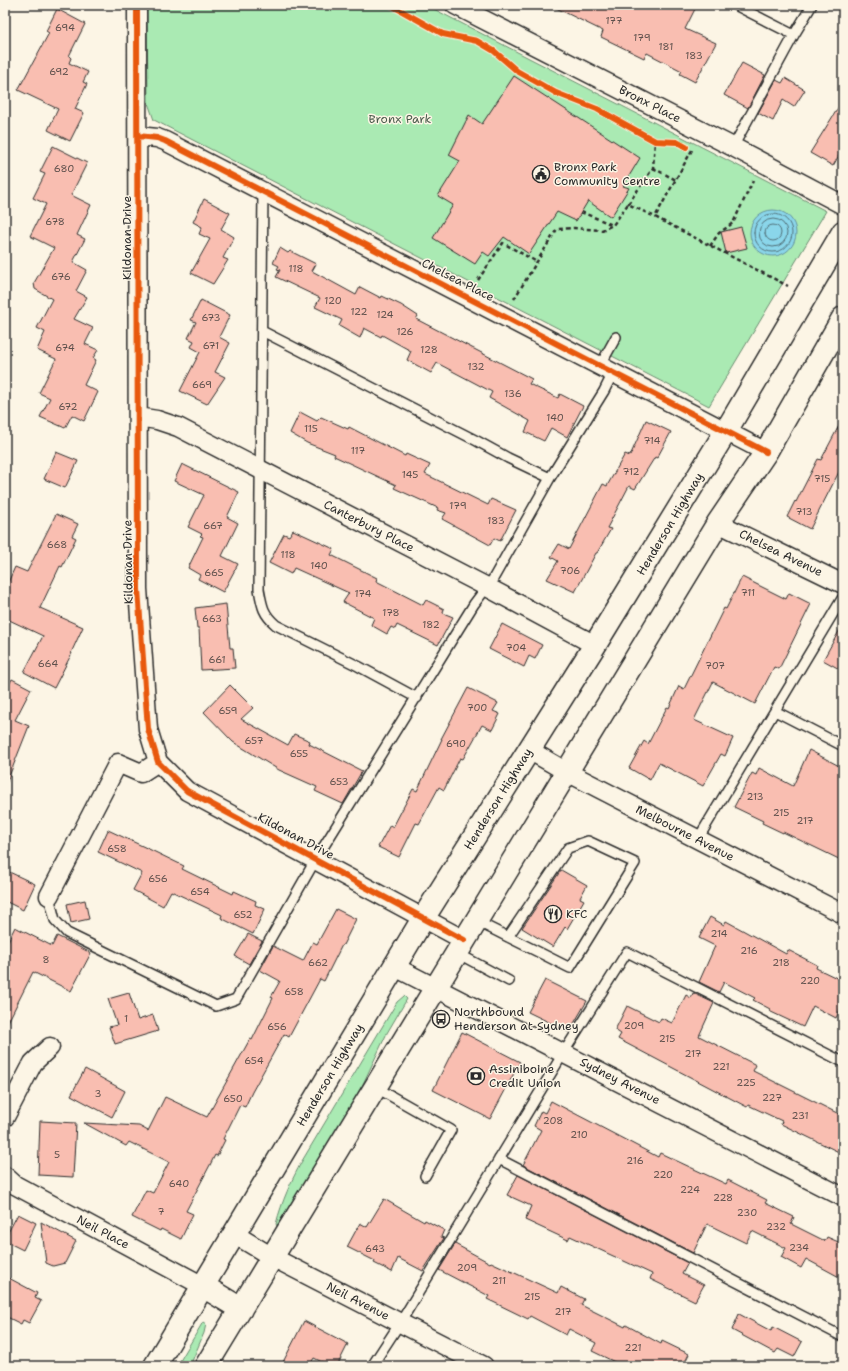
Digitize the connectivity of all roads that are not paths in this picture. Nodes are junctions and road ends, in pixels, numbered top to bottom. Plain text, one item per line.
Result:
1 (137, 5) edge
2 (455, 5) edge
3 (735, 5) edge
4 (812, 5) edge
5 (794, 35) junction
6 (138, 136) junction
7 (733, 147) junction
8 (263, 191) junction
9 (843, 205) edge
10 (843, 232) edge
11 (843, 318) edge
12 (262, 331) junction
13 (616, 337) dead end
14 (607, 369) junction
15 (138, 418) junction
16 (726, 431) junction
17 (766, 452) junction
18 (260, 470) junction
19 (550, 478) junction
20 (718, 523) junction
21 (843, 584) edge
22 (487, 587) junction
23 (843, 598) edge
24 (595, 646) junction
25 (417, 698) junction
26 (775, 711) junction
27 (843, 746) edge
28 (529, 750) junction
29 (158, 762) junction
30 (567, 772) junction
31 (698, 839) junction
32 (316, 860) junction
33 (49, 896) joint
34 (843, 914) edge
35 (424, 918) junction
36 (476, 921) junction
37 (508, 937) junction
38 (460, 947) junction
39 (396, 967) junction
40 (509, 981) dead end
41 (436, 988) junction
42 (50, 1047) dead end
43 (564, 1052) junction
44 (843, 1062) edge
45 (375, 1088) junction
46 (5, 1117) edge
47 (499, 1159) junction
48 (5, 1176) edge
49 (425, 1176) dead end
50 (843, 1197) edge
51 (234, 1234) junction
52 (272, 1257) junction
53 (203, 1286) junction
54 (241, 1309) junction
55 (400, 1323) junction
56 (843, 1337) edge
57 (155, 1366) edge
58 (206, 1366) edge
59 (372, 1366) edge
60 (484, 1366) edge

1 - 6 street, Kildonan Drive
2 - 7 street, Bronx Place
3 - 5 lane
4 - 5 lane
5 - 7 lane
6 - 8 street, Chelsea Place
6 - 15 street, Kildonan Drive
7 - 9 street, Bronx Place
8 - 12 lane
8 - 14 street, Chelsea Place
10 - 16 main road, Henderson Highway
11 - 17 main road
12 - 18 lane
12 - 19 lane
13 - 14 lane
14 - 16 street, Chelsea Place
14 - 19 lane
15 - 18 street, Canterbury Place
15 - 29 street, Kildonan Drive
16 - 17 street, Chelsea Place
16 - 24 main road, Henderson Highway
17 - 20 main road
18 - 22 street, Canterbury Place
18 - 25 lane
19 - 22 lane
20 - 21 street, Chelsea Avenue
20 - 30 main road
22 - 24 street, Canterbury Place
22 - 25 lane
23 - 26 lane
24 - 28 main road, Henderson Highway
25 - 32 lane
26 - 27 lane
26 - 31 lane
28 - 30 street, Melbourne Avenue
28 - 35 main road, Henderson Highway
29 - 32 street, Kildonan Drive
29 - 33 street
30 - 31 street, Melbourne Avenue
30 - 36 main road
31 - 34 street, Melbourne Avenue
32 - 33 lane
32 - 35 street, Kildonan Drive
35 - 38 street, Kildonan Drive
35 - 39 main road, Henderson Highway
36 - 37 lane
36 - 38 main road
37 - 37 lane
38 - 40 lane
38 - 41 main road
39 - 41 street, Sydney Avenue
39 - 51 main road, Henderson Highway
41 - 43 street, Sydney Avenue
41 - 45 main road
42 - 46 street
43 - 44 lane
43 - 47 lane
43 - 50 street, Sydney Avenue
45 - 49 lane
45 - 52 main road
47 - 55 lane
47 - 56 lane
48 - 53 street, Neil Place
51 - 52 street, Neil Avenue
51 - 53 main road, Henderson Highway
52 - 54 main road
52 - 55 street, Neil Avenue
53 - 54 main road
53 - 57 main road, Henderson Highway
54 - 58 main road
55 - 59 lane
55 - 60 street, Neil Avenue

